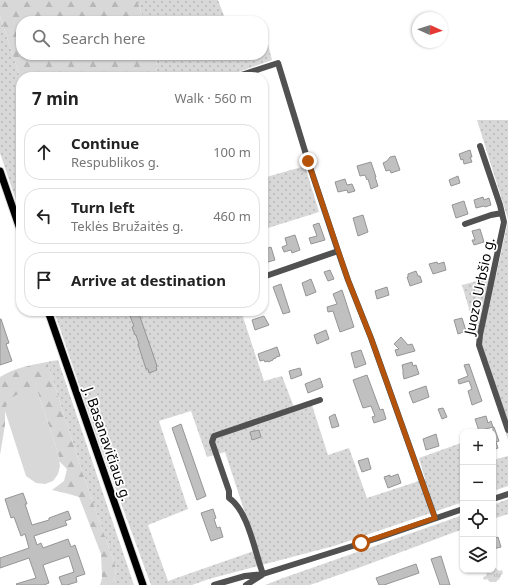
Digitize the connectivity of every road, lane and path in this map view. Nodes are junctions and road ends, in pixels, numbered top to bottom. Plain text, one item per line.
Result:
1 (249, 72) edge
2 (480, 146) dead end
3 (0, 170) edge
4 (3, 190) edge
5 (502, 213) junction
6 (16, 220) edge
7 (465, 224) dead end
8 (338, 251) junction
9 (268, 275) edge
10 (50, 316) edge
11 (320, 400) dead end
12 (508, 430) edge
13 (508, 494) edge
14 (496, 498) edge
15 (460, 510) edge
16 (435, 518) junction
17 (263, 574) junction
18 (143, 585) edge
19 (214, 585) edge
20 (246, 585) edge

1 - 8 street
2 - 5 street, Juozo Urbšio g.
3 - 4 main road
4 - 6 main road
5 - 7 street
5 - 12 street, Juozo Urbšio g.
8 - 9 street
8 - 16 street
10 - 18 main road, J. Basanavičiaus g.
11 - 17 street
13 - 14 street
15 - 16 street
16 - 17 street
17 - 19 street
17 - 20 street

